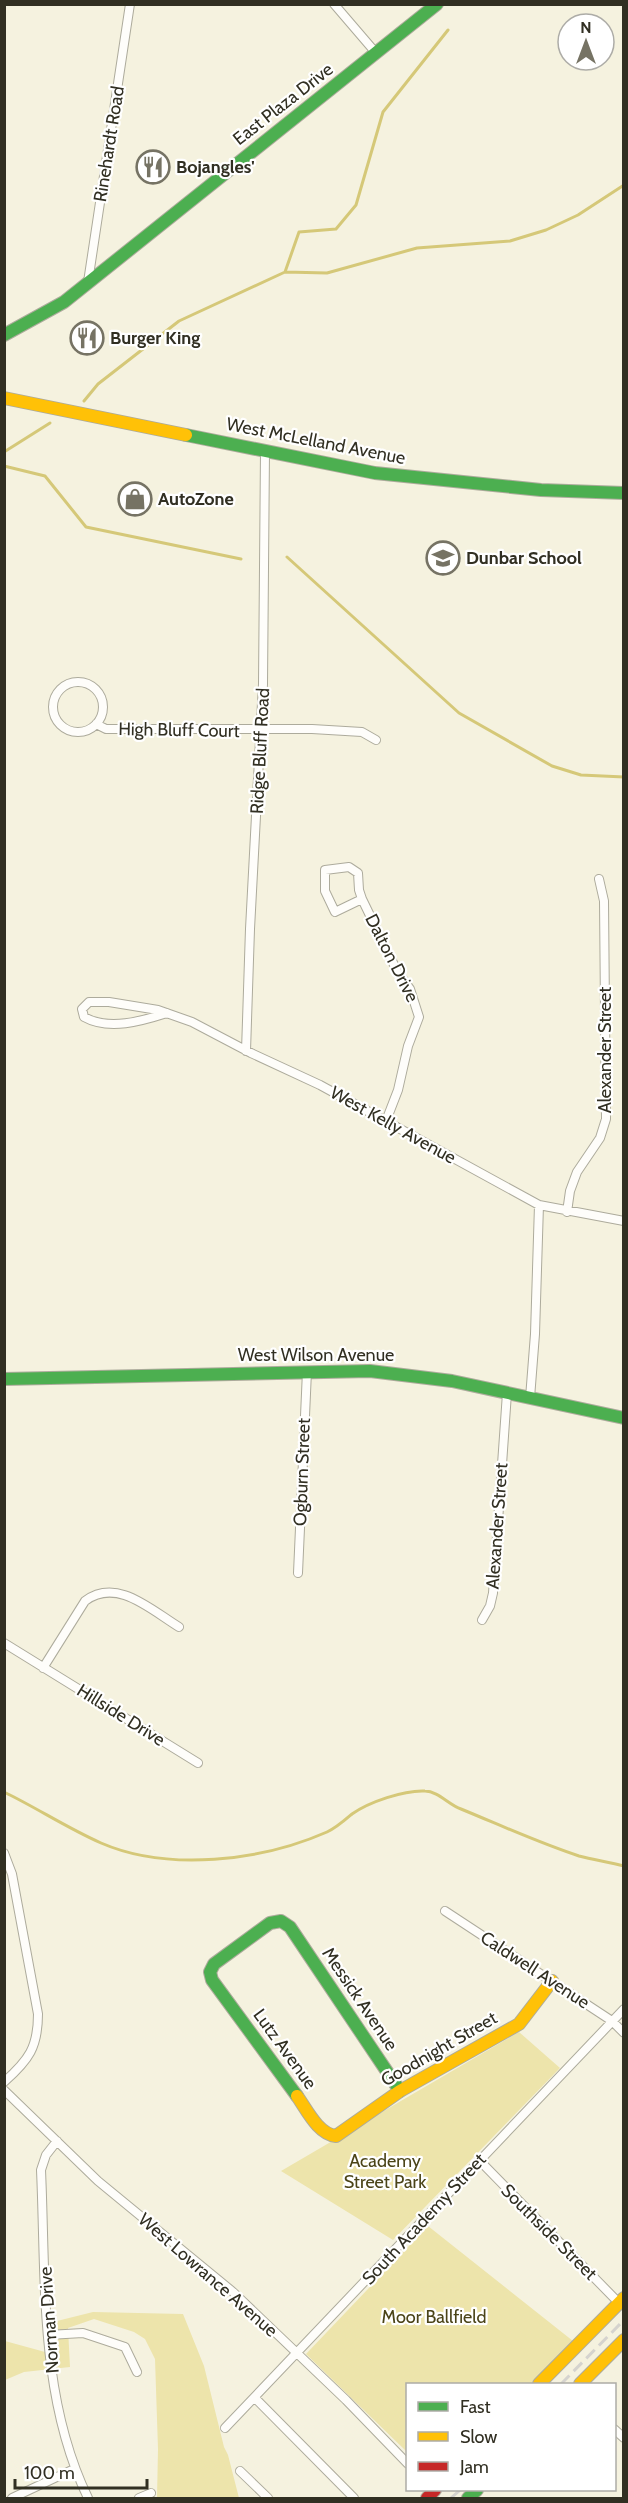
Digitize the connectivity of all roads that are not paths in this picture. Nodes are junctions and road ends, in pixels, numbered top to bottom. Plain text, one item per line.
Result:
1 (130, 4) edge
2 (334, 4) edge
3 (437, 4) edge
4 (376, 53) junction
5 (88, 283) junction
6 (4, 336) edge
7 (4, 399) edge
8 (266, 451) junction
9 (624, 493) edge
10 (96, 724) junction
11 (262, 731) junction
12 (376, 740) dead end
13 (599, 879) dead end
14 (362, 899) junction
15 (168, 1013) junction
16 (246, 1051) junction
17 (386, 1121) junction
18 (539, 1205) junction
19 (567, 1212) junction
20 (624, 1221) edge
21 (307, 1371) junction
22 (4, 1379) edge
23 (507, 1393) junction
24 (530, 1398) junction
25 (624, 1418) edge
26 (298, 1573) dead end
27 (482, 1620) dead end
28 (179, 1627) dead end
29 (4, 1643) edge
30 (43, 1668) junction
31 (198, 1763) dead end
32 (4, 1853) edge
33 (445, 1911) dead end
34 (212, 1980) joint
35 (552, 1981) junction
36 (624, 2009) edge
37 (612, 2021) junction
38 (624, 2033) edge
39 (4, 2082) edge
40 (4, 2090) edge
41 (400, 2091) junction
42 (332, 2136) joint
43 (57, 2141) junction
44 (479, 2160) junction
45 (621, 2300) edge
46 (48, 2335) junction
47 (624, 2340) edge
48 (298, 2354) junction
49 (137, 2372) dead end
50 (540, 2383) edge
51 (582, 2383) edge
52 (255, 2398) junction
53 (225, 2428) dead end
54 (406, 2462) edge
55 (74, 2469) junction
56 (240, 2471) dead end
57 (152, 2493) dead end
58 (12, 2499) edge
59 (88, 2499) edge
60 (139, 2499) edge
61 (268, 2499) edge
62 (354, 2499) edge

1 - 5 street, Rinehardt Road
2 - 4 street
3 - 4 street, East Plaza Drive
4 - 5 street, East Plaza Drive
5 - 6 street, East Plaza Drive
7 - 8 street, West McLelland Avenue
8 - 9 street, West McLelland Avenue
8 - 11 street, Ridge Bluff Road
10 - 10 street, High Bluff Court
10 - 11 street, High Bluff Court
11 - 12 street, High Bluff Court
11 - 16 street, Ridge Bluff Road
13 - 19 street, Alexander Street
14 - 14 street, Dalton Drive
14 - 17 street, Dalton Drive
15 - 15 street, West Kelly Avenue
15 - 16 street, West Kelly Avenue
16 - 17 street, West Kelly Avenue
17 - 18 street, West Kelly Avenue
18 - 19 street, West Kelly Avenue
18 - 24 street
19 - 20 street, West Kelly Avenue
21 - 22 street, West Wilson Avenue
21 - 23 street, West Wilson Avenue
21 - 26 street, Ogburn Street
23 - 24 street, West Wilson Avenue
23 - 27 street, Alexander Street
24 - 25 street, West Wilson Avenue
28 - 30 street
29 - 30 street, Hillside Drive
30 - 31 street, Hillside Drive
32 - 39 street
33 - 35 street, Caldwell Avenue
34 - 41 street, Messick Avenue
34 - 42 street, Lutz Avenue
35 - 37 street, Caldwell Avenue
35 - 41 street, Goodnight Street
36 - 37 street, South Academy Street
37 - 38 street, Caldwell Avenue
37 - 44 street, South Academy Street
40 - 43 street, West Lowrance Avenue
41 - 42 street, Goodnight Street
43 - 46 street, Norman Drive
43 - 48 street, West Lowrance Avenue
44 - 45 street, Southside Street
44 - 48 street, South Academy Street
45 - 50 street
46 - 49 street
46 - 55 street, Norman Drive
47 - 51 street
48 - 52 street, South Academy Street
48 - 54 street, West Lowrance Avenue
52 - 53 street, South Academy Street
52 - 62 street
55 - 58 street
55 - 59 street, Norman Drive
56 - 61 street
57 - 60 street

